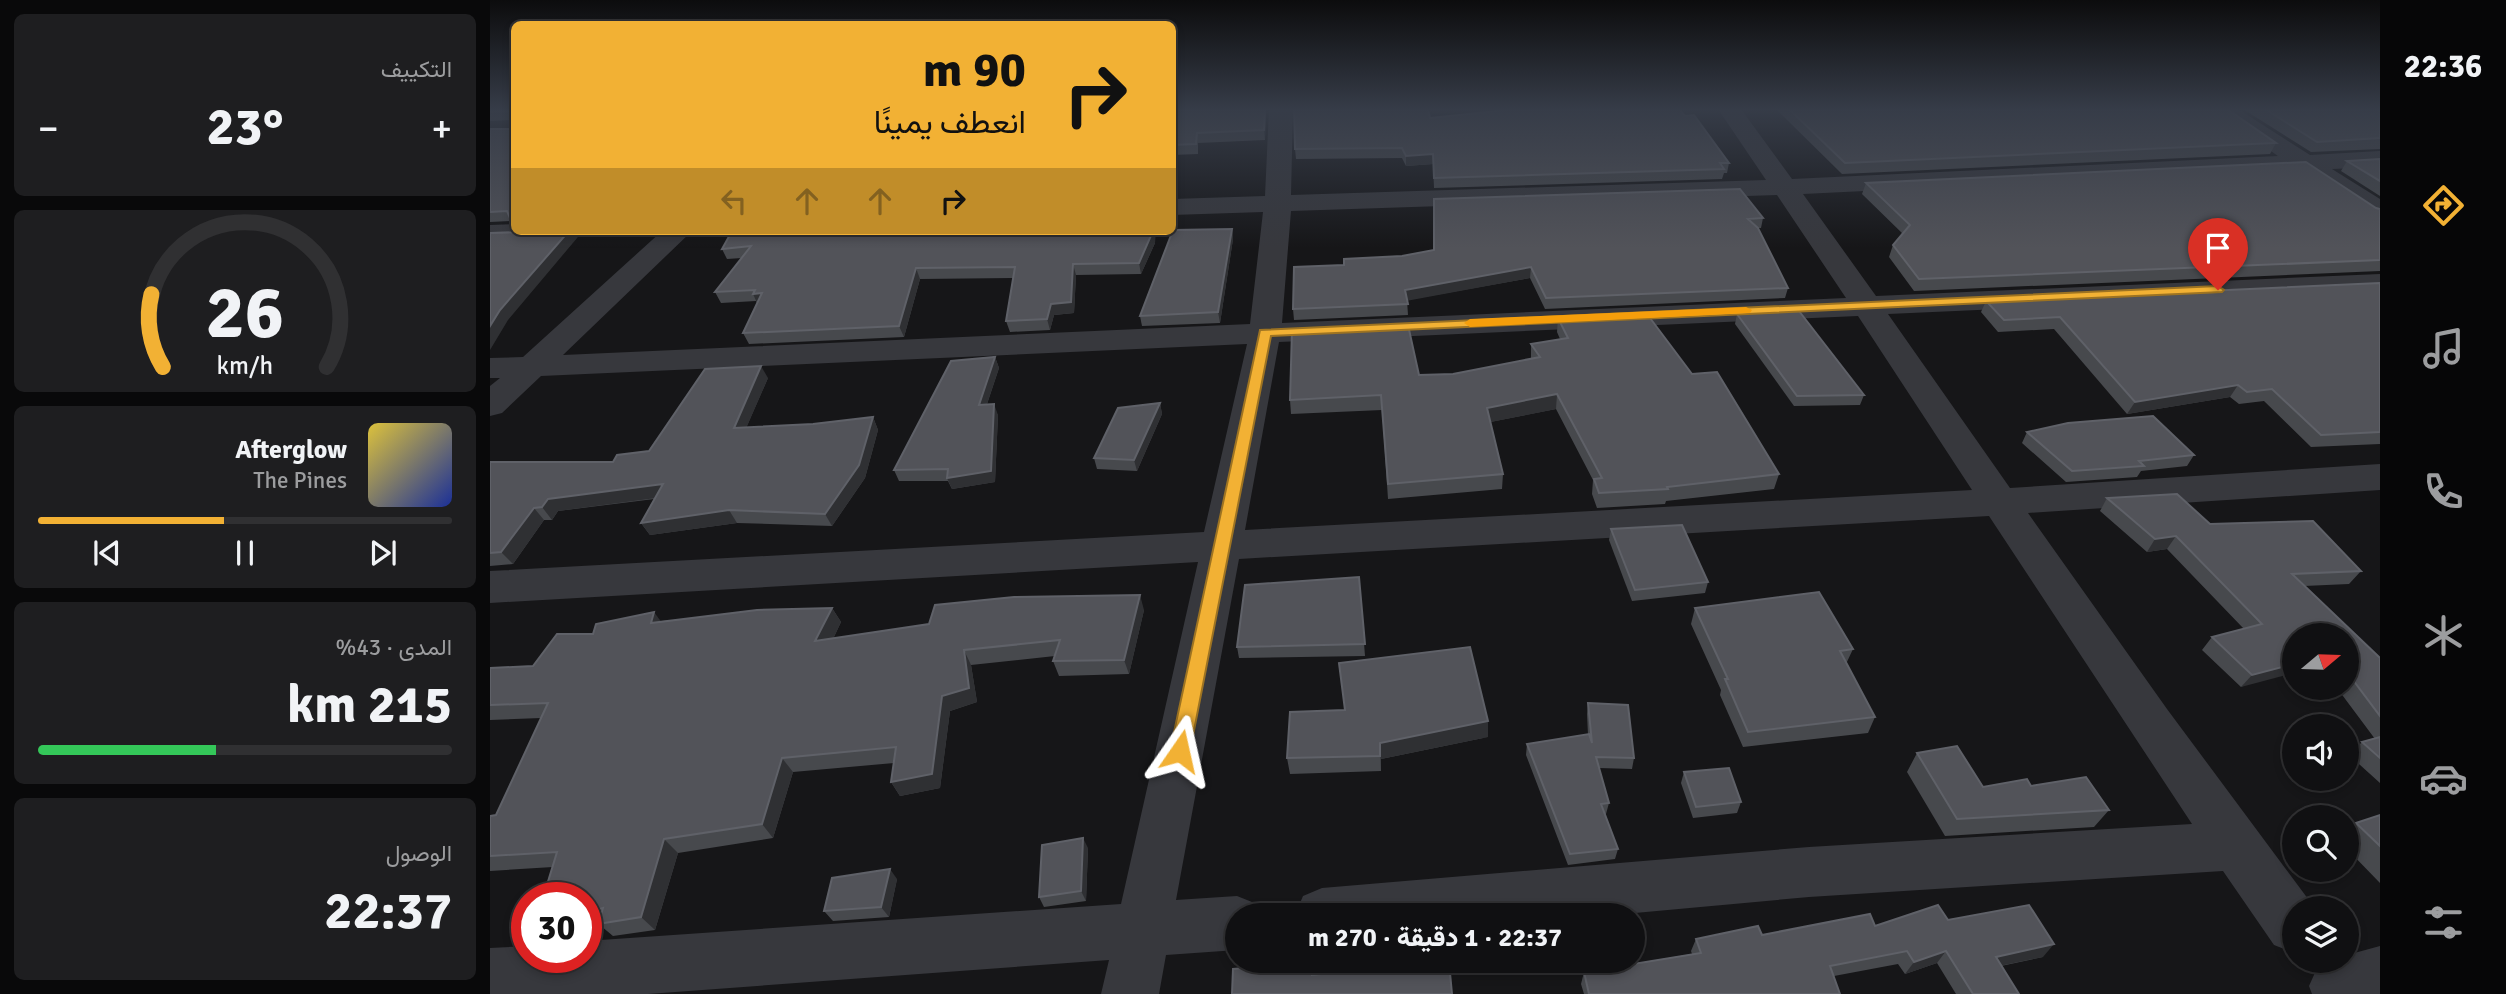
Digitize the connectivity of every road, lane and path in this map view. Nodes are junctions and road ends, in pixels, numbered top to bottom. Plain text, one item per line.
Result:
1 (1280, 155) edge
2 (1762, 155) edge
3 (2296, 155) edge
4 (2380, 159) edge
5 (2305, 161) junction
6 (1784, 187) junction
7 (1278, 202) junction
8 (1176, 207) edge
9 (2380, 211) edge
10 (511, 232) edge
11 (490, 233) edge
12 (674, 235) edge
13 (2380, 283) edge
14 (1866, 305) junction
15 (1265, 332) junction
16 (531, 366) junction
17 (490, 368) edge
18 (490, 405) edge
19 (2380, 477) edge
20 (1998, 502) junction
21 (1222, 544) junction
22 (490, 587) edge
23 (2235, 846) junction
24 (1458, 903) edge
25 (2282, 910) edge
26 (1225, 924) edge
27 (1143, 931) junction
28 (490, 976) edge
29 (1130, 994) edge

1 - 7 street
2 - 6 street
3 - 5 street
4 - 5 street
5 - 6 street
5 - 9 street
6 - 7 street
6 - 14 street
7 - 8 street
7 - 15 street
10 - 11 street
12 - 16 street
13 - 14 street
14 - 15 street
14 - 20 street
15 - 16 street
15 - 21 street
16 - 17 street
16 - 18 street
19 - 20 street
20 - 21 street
20 - 23 street
21 - 22 street
21 - 27 street
23 - 24 street
23 - 25 street
26 - 27 street
27 - 28 street
27 - 29 street

